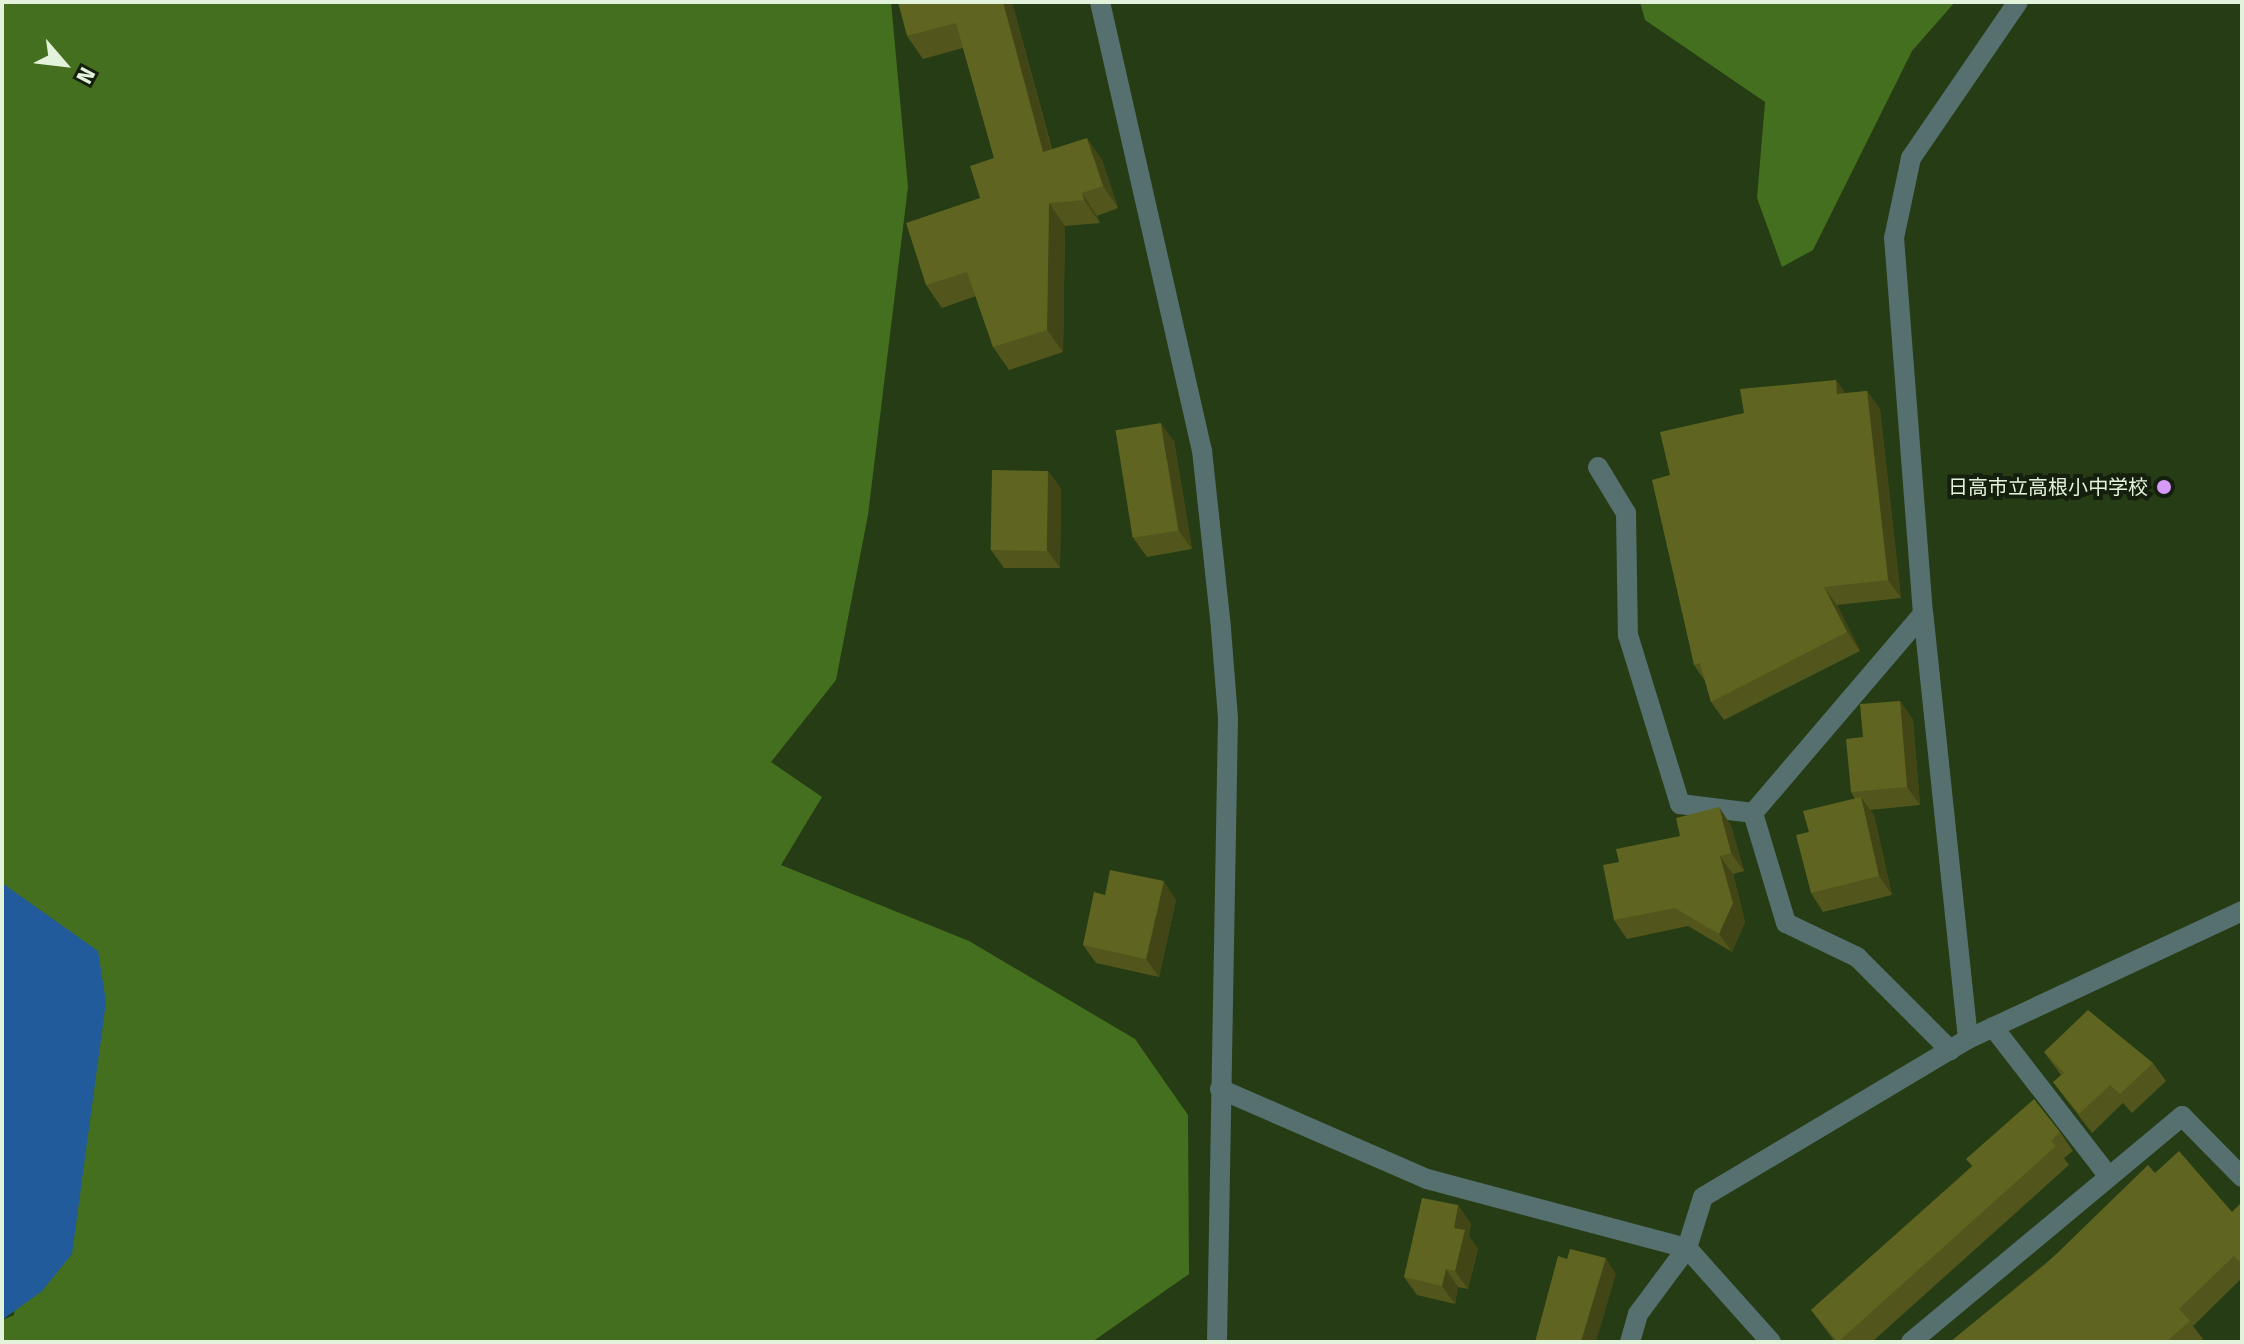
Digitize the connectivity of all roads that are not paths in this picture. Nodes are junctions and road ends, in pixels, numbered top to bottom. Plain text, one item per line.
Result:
1 (1100, 2) edge
2 (2018, 2) edge
3 (1598, 467) dead end
4 (1923, 614) junction
5 (1753, 813) junction
6 (2242, 911) edge
7 (1993, 1027) junction
8 (1968, 1039) junction
9 (1950, 1050) junction
10 (1220, 1089) junction
11 (2108, 1175) junction
12 (2242, 1177) edge
13 (1687, 1248) junction
14 (1217, 1342) edge
15 (1630, 1342) edge
16 (1771, 1342) edge
17 (1911, 1342) edge

1 - 10 street
2 - 4 street
3 - 5 street
4 - 5 street
4 - 8 street
5 - 9 street
6 - 7 street
7 - 8 street
7 - 11 street
8 - 9 street
9 - 13 street
10 - 13 street
10 - 14 street
11 - 12 street
11 - 17 street
13 - 15 street
13 - 16 street

